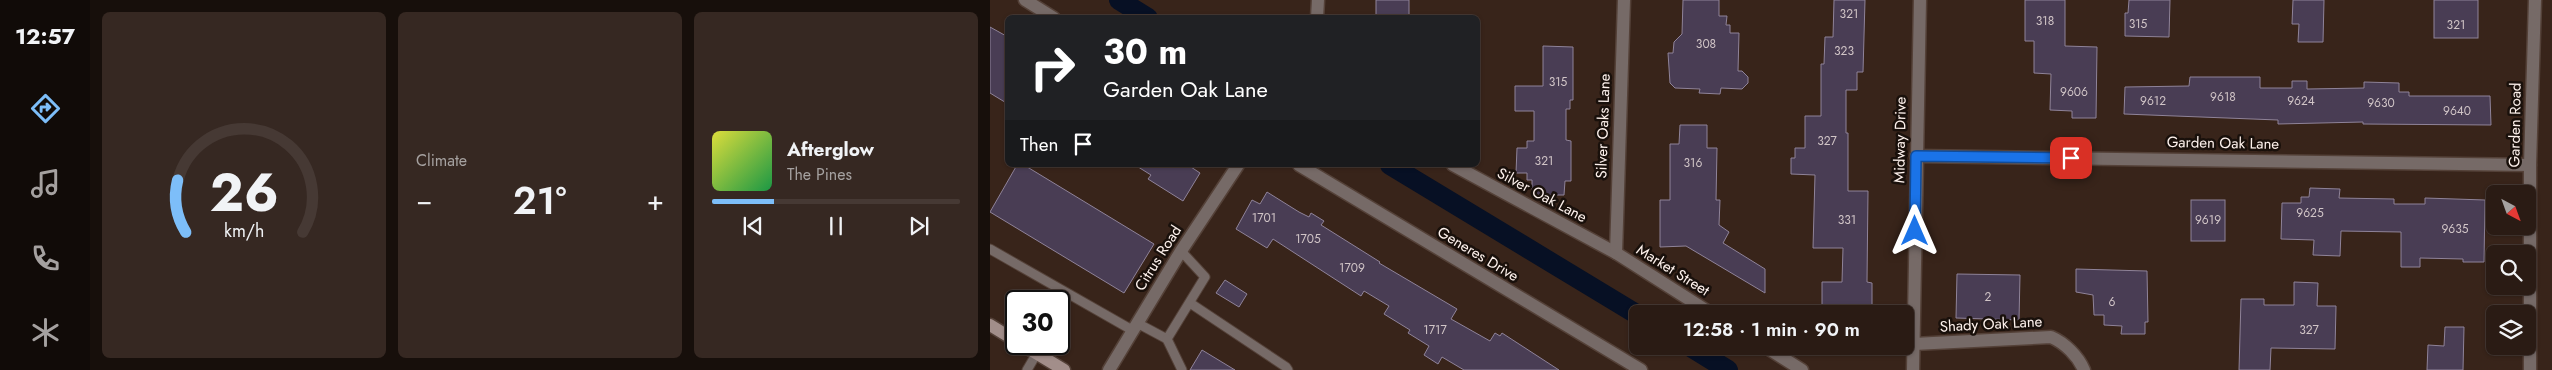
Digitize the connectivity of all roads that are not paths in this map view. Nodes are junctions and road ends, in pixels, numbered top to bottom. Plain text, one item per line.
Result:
1 (1026, 0) edge
2 (1318, 0) edge
3 (1624, 0) edge
4 (1920, 0) edge
5 (2535, 0) edge
6 (1049, 15) edge
7 (1316, 15) edge
8 (1916, 156) junction
9 (2530, 165) junction
10 (1237, 167) edge
11 (1302, 167) edge
12 (1457, 167) edge
13 (990, 249) edge
14 (1181, 251) junction
15 (1616, 253) junction
16 (1190, 303) junction
17 (1698, 305) edge
18 (990, 325) edge
19 (1134, 327) junction
20 (1005, 334) edge
21 (1168, 339) junction
22 (1914, 344) joint
23 (1036, 355) edge
24 (1040, 355) edge
25 (1778, 355) edge
26 (1914, 355) edge
27 (1027, 370) edge
28 (1064, 370) edge
29 (1108, 370) edge
30 (1182, 370) edge
31 (1288, 370) edge
32 (1641, 370) edge
33 (1802, 370) edge
34 (1913, 370) edge
35 (2084, 370) edge
36 (2530, 370) edge

1 - 6 street
2 - 7 street
3 - 15 street, Silver Oaks Lane
4 - 8 street, Midway Drive
5 - 9 street, Garden Road
8 - 9 street, Garden Oak Lane
8 - 22 street, Midway Drive
9 - 36 street, Garden Road
10 - 14 street, Citrus Road
11 - 32 street, Generes Drive
12 - 15 street, Silver Oak Lane
13 - 19 lane
14 - 16 lane
14 - 19 street, Citrus Road
15 - 17 street, Market Street
16 - 21 lane
16 - 31 lane
18 - 20 main road
19 - 21 lane
19 - 29 street, Citrus Road
21 - 30 lane
22 - 35 street, Shady Oak Lane
23 - 27 lane
24 - 28 main road
25 - 33 street
26 - 34 street, Midway Drive

